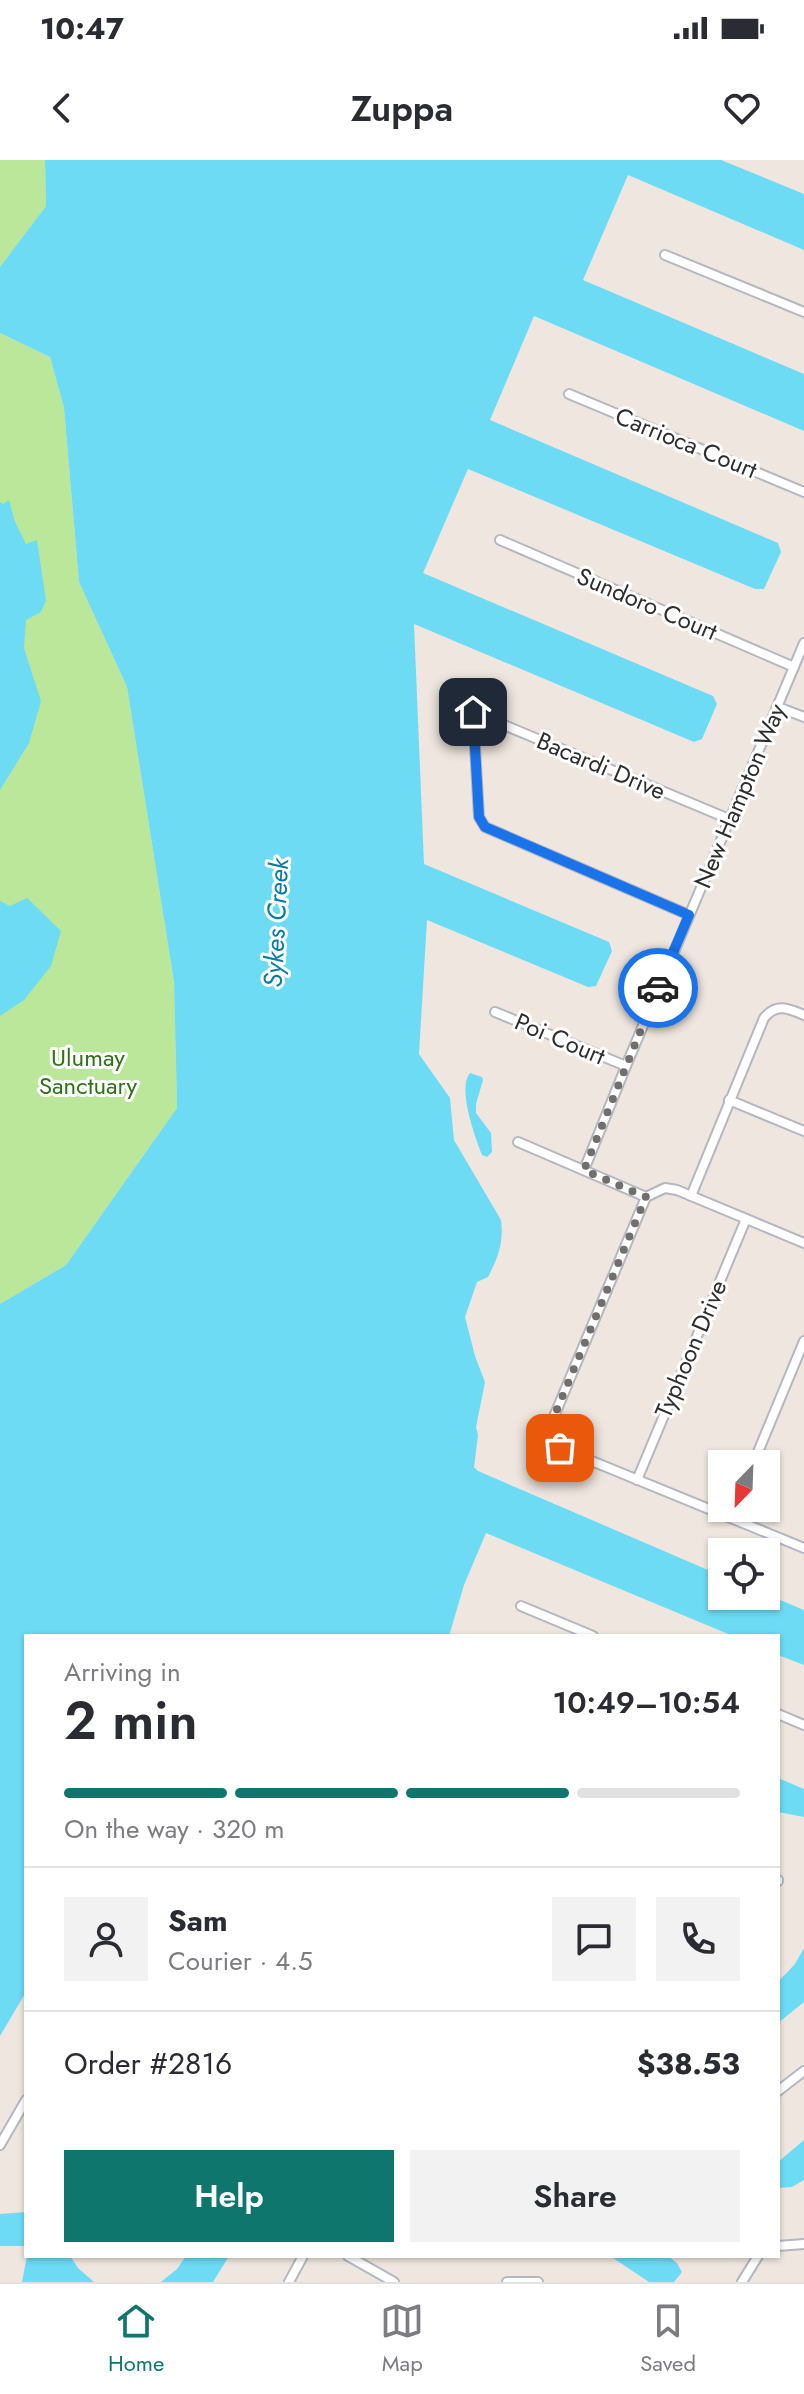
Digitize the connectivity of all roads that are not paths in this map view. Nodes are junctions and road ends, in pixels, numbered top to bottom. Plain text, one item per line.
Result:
1 (665, 255) dead end
2 (804, 312) edge
3 (569, 394) dead end
4 (804, 492) edge
5 (500, 540) dead end
6 (804, 643) edge
7 (794, 667) junction
8 (778, 707) junction
9 (804, 717) edge
10 (729, 819) junction
11 (689, 915) junction
12 (495, 1012) dead end
13 (804, 1015) edge
14 (626, 1066) junction
15 (729, 1100) junction
16 (804, 1131) edge
17 (518, 1142) dead end
18 (584, 1170) junction
19 (691, 1196) junction
20 (646, 1197) junction
21 (746, 1219) junction
22 (804, 1243) edge
23 (804, 1341) edge
24 (759, 1450) edge
25 (637, 1480) junction
26 (708, 1504) edge
27 (751, 1522) edge
28 (804, 1548) edge
29 (521, 1606) dead end
30 (588, 1634) edge
31 (780, 1715) edge
32 (804, 1725) edge
33 (804, 2071) edge
34 (780, 2089) edge
35 (24, 2103) edge
36 (0, 2145) edge
37 (804, 2244) edge
38 (780, 2246) edge
39 (302, 2258) edge
40 (352, 2258) edge
41 (757, 2258) edge
42 (289, 2282) edge
43 (394, 2282) edge
44 (507, 2282) edge
45 (538, 2282) edge
46 (742, 2282) edge

1 - 2 street
3 - 4 street, Carrioca Court
5 - 7 street, Sundoro Court
6 - 7 street, New Hampton Way
7 - 8 street, New Hampton Way
8 - 9 street
8 - 10 street, New Hampton Way
10 - 11 street, New Hampton Way
10 - 11 street, Bacardi Drive
11 - 14 street, New Hampton Way
12 - 14 street, Poi Court
13 - 15 street
14 - 18 street, New Hampton Way
15 - 16 street
15 - 19 street
17 - 18 street
18 - 20 street
19 - 20 street
19 - 21 street
20 - 25 street
21 - 22 street
21 - 25 street, Typhoon Drive
23 - 24 street
25 - 26 street
27 - 28 street
29 - 30 street
31 - 32 street
33 - 34 street
35 - 36 street
37 - 38 street
39 - 42 street
40 - 43 street
41 - 46 street
44 - 45 street

